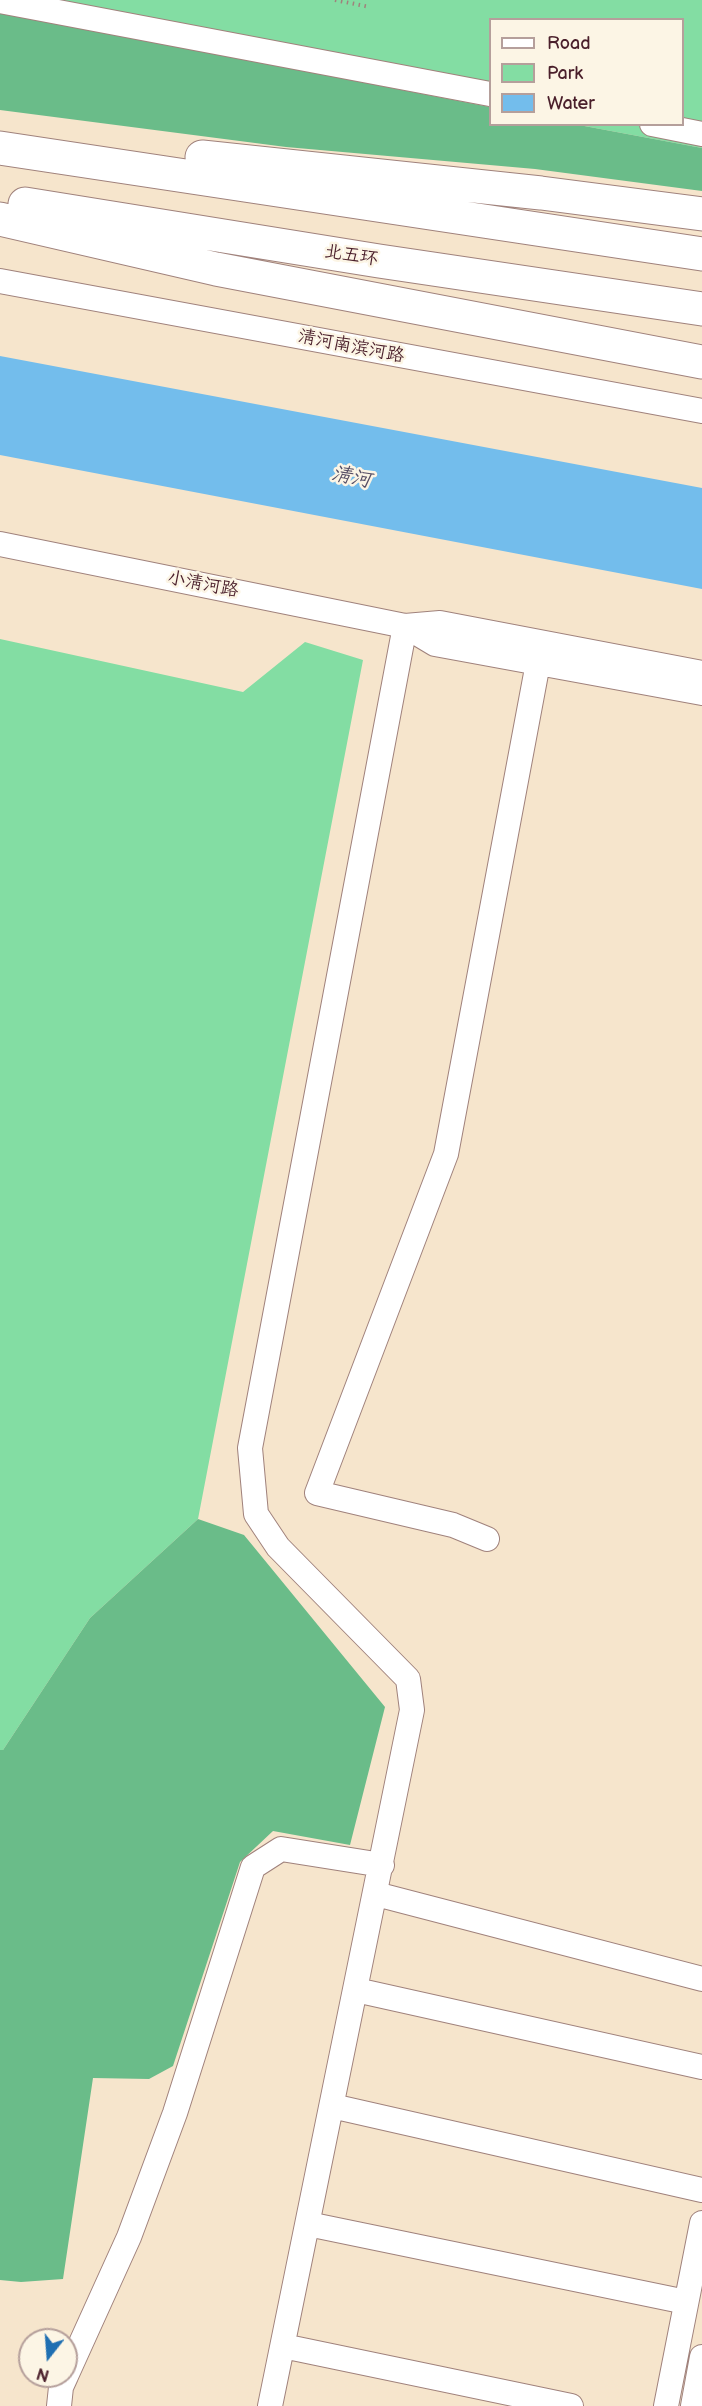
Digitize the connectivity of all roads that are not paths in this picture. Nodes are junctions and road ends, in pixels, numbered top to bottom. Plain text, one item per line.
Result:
1 (0, 1) edge
2 (489, 94) edge
3 (662, 126) edge
4 (702, 134) edge
5 (0, 136) edge
6 (0, 147) edge
7 (0, 200) edge
8 (702, 214) edge
9 (0, 219) edge
10 (702, 254) edge
11 (379, 261) junction
12 (0, 281) edge
13 (702, 309) edge
14 (702, 328) edge
15 (702, 362) edge
16 (702, 411) edge
17 (0, 544) edge
18 (405, 626) junction
19 (538, 663) junction
20 (702, 673) edge
21 (702, 693) edge
22 (487, 1539) dead end
23 (382, 1865) junction
24 (376, 1894) junction
25 (702, 1979) edge
26 (356, 1990) junction
27 (702, 2067) edge
28 (332, 2106) junction
29 (702, 2190) edge
30 (702, 2223) edge
31 (308, 2224) junction
32 (686, 2302) junction
33 (283, 2346) junction
34 (78, 2350) edge
35 (702, 2357) edge
36 (61, 2388) edge
37 (59, 2406) edge
38 (270, 2406) edge
39 (572, 2406) edge
40 (666, 2406) edge
41 (693, 2406) edge

1 - 2 street
3 - 4 street
5 - 8 highway
6 - 10 highway
7 - 11 highway, 北五环
9 - 15 highway
11 - 13 highway, 北五环
11 - 14 highway
12 - 16 street, 清河南滨河路
17 - 18 street, 小清河路
18 - 19 street, 小清河路
18 - 20 street, 小清河路
18 - 23 street
19 - 21 street, 小清河路
19 - 22 street
23 - 24 street
23 - 34 street
24 - 25 street
24 - 26 street
26 - 27 street
26 - 28 street
28 - 29 street
28 - 31 street
30 - 32 street
31 - 32 street
31 - 33 street
32 - 40 street
33 - 38 street
33 - 39 street
35 - 41 street
36 - 37 street

